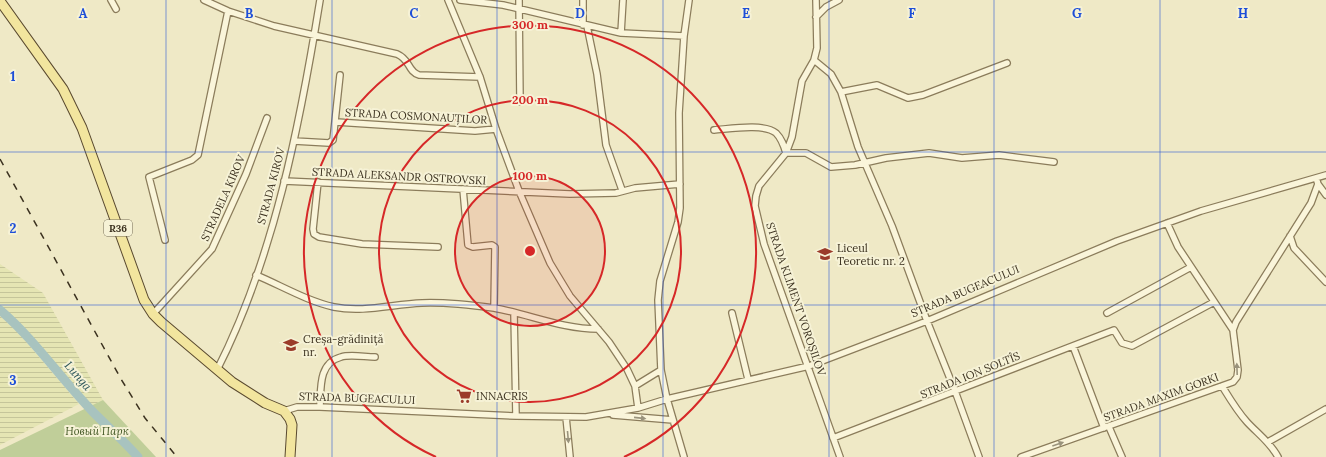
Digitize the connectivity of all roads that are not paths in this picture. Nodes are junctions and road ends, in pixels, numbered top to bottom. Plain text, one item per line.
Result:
1 (111, 0) edge
2 (204, 0) edge
3 (320, 0) edge
4 (448, 0) edge
5 (460, 0) edge
6 (519, 0) edge
7 (583, 0) edge
8 (623, 0) edge
9 (689, 0) edge
10 (816, 0) edge
11 (0, 1) edge
12 (838, 1) edge
13 (116, 9) dead end
14 (518, 9) junction
15 (228, 11) junction
16 (816, 17) junction
17 (585, 25) junction
18 (621, 33) junction
19 (314, 36) junction
20 (684, 36) junction
21 (814, 60) junction
22 (1007, 63) dead end
23 (340, 75) dead end
24 (480, 77) junction
25 (841, 92) junction
26 (520, 102) dead end
27 (267, 118) dead end
28 (336, 122) junction
29 (496, 129) junction
30 (714, 130) dead end
31 (294, 140) junction
32 (786, 153) junction
33 (1054, 162) dead end
34 (866, 163) junction
35 (1326, 175) edge
36 (284, 181) junction
37 (1317, 181) junction
38 (318, 182) junction
39 (680, 184) junction
40 (463, 190) junction
41 (622, 190) junction
42 (519, 191) junction
43 (1326, 195) edge
44 (1167, 223) junction
45 (1290, 236) junction
46 (165, 240) dead end
47 (438, 247) dead end
48 (1191, 266) junction
49 (256, 275) junction
50 (1326, 282) edge
51 (1214, 302) junction
52 (494, 308) junction
53 (514, 312) junction
54 (732, 313) dead end
55 (1107, 313) dead end
56 (153, 314) junction
57 (927, 321) junction
58 (598, 329) junction
59 (1233, 330) junction
60 (1073, 346) junction
61 (375, 357) dead end
62 (809, 366) junction
63 (216, 370) junction
64 (661, 370) junction
65 (748, 379) junction
66 (635, 386) junction
67 (1222, 386) junction
68 (955, 391) junction
69 (667, 399) junction
70 (320, 407) junction
71 (638, 408) junction
72 (1326, 409) edge
73 (284, 411) junction
74 (608, 414) junction
75 (516, 416) junction
76 (566, 417) junction
77 (673, 420) junction
78 (1106, 428) junction
79 (833, 438) junction
80 (1268, 442) junction
81 (290, 457) edge
82 (570, 457) edge
83 (684, 457) edge
84 (840, 457) edge
85 (979, 457) edge
86 (1022, 457) edge
87 (1122, 457) edge
88 (1278, 457) edge

1 - 13 street
2 - 15 street
3 - 19 street, STRADA KIROV
4 - 24 street
5 - 14 street
6 - 14 street
7 - 17 street
8 - 18 street
9 - 20 street
10 - 16 street, STRADA KLIMENT VOROȘILOV
11 - 56 main road, R36
12 - 16 street
14 - 17 street
14 - 26 street
15 - 19 street
15 - 46 street
16 - 21 street, STRADA KLIMENT VOROȘILOV
17 - 18 street
17 - 41 street
18 - 20 street
19 - 24 street
19 - 31 street, STRADA KIROV
20 - 39 street
21 - 25 street
21 - 32 street, STRADA KLIMENT VOROȘILOV
22 - 25 street
23 - 28 street, STRADA COSMONAUȚILOR
24 - 29 street
25 - 34 street
27 - 56 street, STRADELA KIROV
28 - 29 street, STRADA COSMONAUȚILOR
28 - 31 street, STRADA COSMONAUȚILOR
29 - 42 street
30 - 32 street
31 - 36 street, STRADA KIROV
32 - 34 street
32 - 62 street, STRADA KLIMENT VOROȘILOV
33 - 34 street
34 - 57 street
35 - 37 street, STRADA BUGEACULUI
36 - 38 street, STRADA ALEKSANDR OSTROVSKI
36 - 49 street, STRADA KIROV
37 - 43 street
37 - 44 street, STRADA BUGEACULUI
37 - 45 street
38 - 40 street, STRADA ALEKSANDR OSTROVSKI
38 - 47 street
39 - 41 street, STRADA ALEKSANDR OSTROVSKI
39 - 64 street
40 - 42 street, STRADA ALEKSANDR OSTROVSKI
40 - 52 street
41 - 42 street, STRADA ALEKSANDR OSTROVSKI
42 - 58 street
44 - 48 street
44 - 57 street, STRADA BUGEACULUI
45 - 50 street
45 - 59 street
48 - 51 street
48 - 55 street
49 - 52 street
49 - 63 street, STRADA KIROV
51 - 59 street
51 - 60 street, STRADA ION SOLTÎS
52 - 53 street
53 - 58 street
53 - 75 street
54 - 65 street
56 - 63 main road, R36
57 - 62 street, STRADA BUGEACULUI
57 - 68 street
58 - 66 street
67 -> 59 street, STRADA MAXIM GORKI
60 - 68 street, STRADA ION SOLTÎS
60 - 78 street
61 - 70 street
62 - 65 street, STRADA BUGEACULUI
62 - 79 street, STRADA KLIMENT VOROȘILOV
63 - 73 main road, R36
64 - 66 street
64 - 69 street
65 - 69 street, STRADA BUGEACULUI
66 - 71 street
67 - 78 street, STRADA MAXIM GORKI
67 - 80 street
68 - 79 street, STRADA ION SOLTÎS
68 - 85 street
69 - 71 street, STRADA BUGEACULUI
69 - 77 street
70 - 73 street, STRADA BUGEACULUI
70 - 75 street, STRADA BUGEACULUI
71 - 74 street, STRADA BUGEACULUI
72 - 80 street
73 - 81 main road
74 - 76 street, STRADA BUGEACULUI
74 -> 77 street, STRADA BUGEACULUI
75 - 76 street, STRADA BUGEACULUI
76 -> 82 street
77 - 83 street
86 -> 78 street, STRADA MAXIM GORKI
78 - 87 street
79 - 84 street, STRADA KLIMENT VOROȘILOV
80 - 88 street

